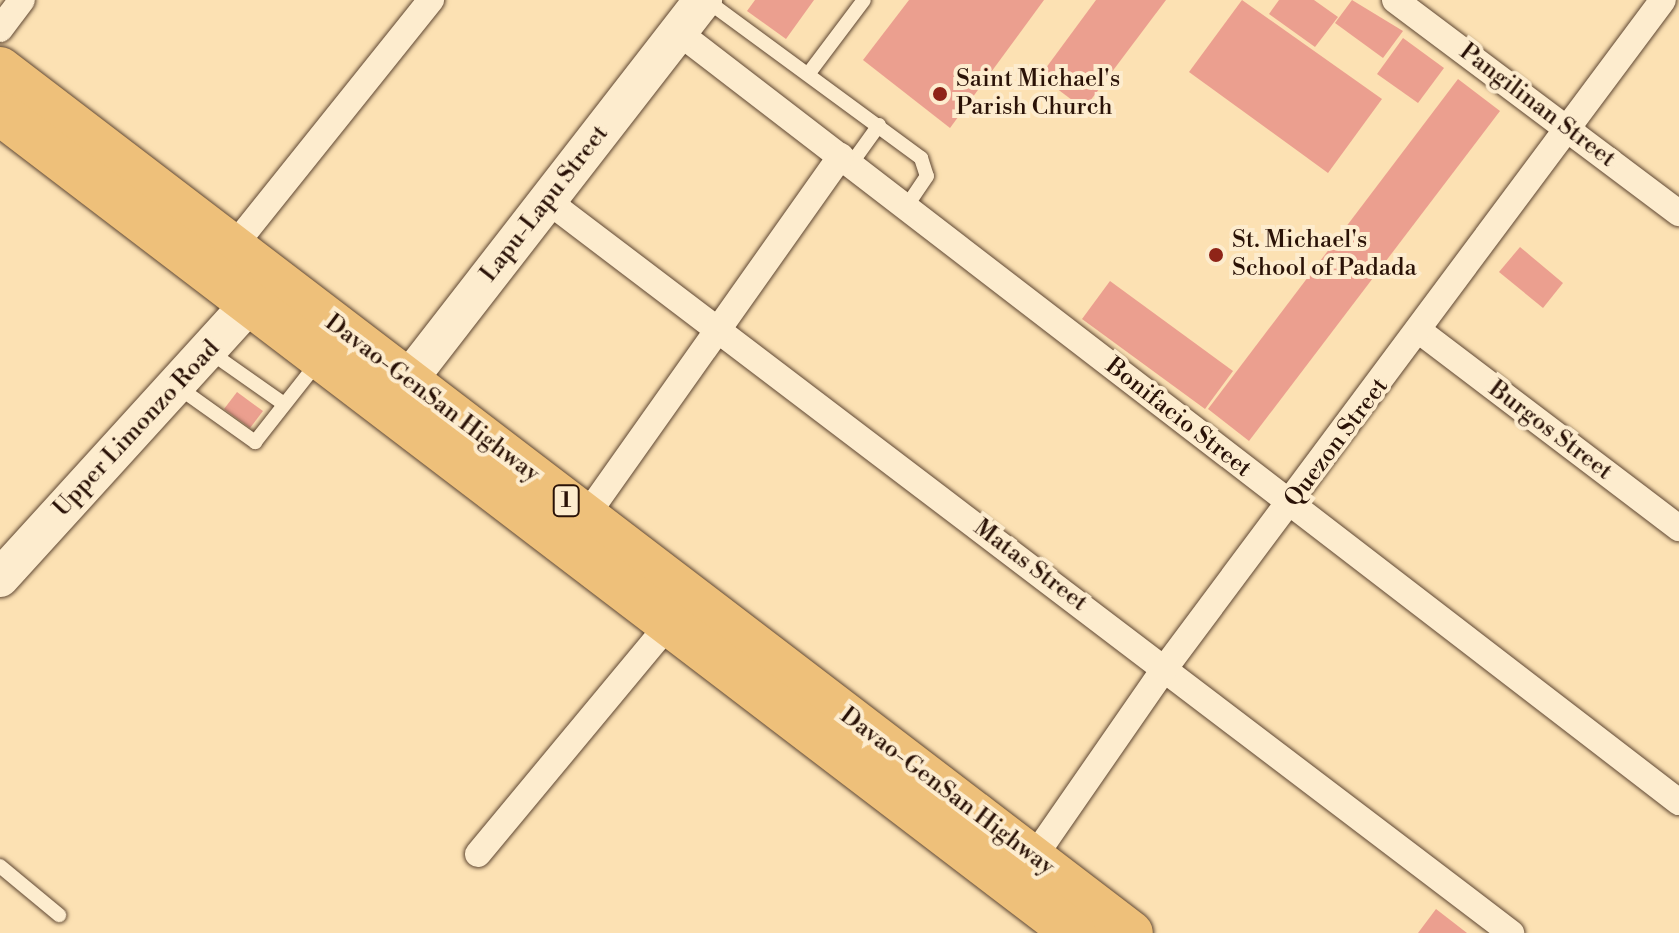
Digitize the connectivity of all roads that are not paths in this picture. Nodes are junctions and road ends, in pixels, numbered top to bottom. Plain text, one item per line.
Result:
1 (22, 0) edge
2 (431, 0) edge
3 (704, 0) edge
4 (864, 0) edge
5 (1395, 0) edge
6 (1663, 0) edge
7 (0, 29) edge
8 (678, 32) junction
9 (0, 69) edge
10 (809, 73) junction
11 (0, 113) edge
12 (879, 125) junction
13 (1571, 131) junction
14 (846, 160) junction
15 (548, 201) junction
16 (906, 207) junction
17 (1679, 213) edge
18 (233, 247) junction
19 (261, 292) junction
20 (717, 326) junction
21 (1422, 333) junction
22 (210, 352) junction
23 (321, 358) junction
24 (178, 387) junction
25 (397, 394) junction
26 (284, 404) junction
27 (1289, 506) junction
28 (586, 516) junction
29 (1679, 528) edge
30 (0, 578) edge
31 (669, 624) junction
32 (1165, 668) junction
33 (1679, 802) edge
34 (478, 854) dead end
35 (0, 866) edge
36 (1023, 872) junction
37 (59, 915) dead end
38 (1074, 933) edge
39 (1131, 933) edge
40 (1511, 933) edge

1 - 7 street
2 - 18 street
3 - 8 street, Lapu-Lapu Street
3 - 10 lane
4 - 10 lane
5 - 13 street, Pangilinan Street
6 - 13 street, Quezon Street
8 - 14 street, Bonifacio Street
8 - 15 street, Lapu-Lapu Street
9 - 18 highway, Davao-GenSan Highway / 1
10 - 12 lane
11 - 19 highway, Davao-GenSan Highway / 1
12 - 14 lane
12 - 16 lane
13 - 17 street, Pangilinan Street
13 - 21 street, Quezon Street
14 - 16 street, Bonifacio Street
14 - 20 street
15 - 20 street, Matas Street
15 - 25 street, Lapu-Lapu Street
16 - 27 street, Bonifacio Street
18 - 19 highway, Davao-GenSan Highway / 1
19 - 22 street, Upper Limonzo Road
19 - 23 highway, Davao-GenSan Highway / 1
19 - 25 highway, Davao-GenSan Highway / 1
20 - 28 street
20 - 32 street, Matas Street
21 - 27 street, Quezon Street
21 - 29 street, Burgos Street
22 - 24 street, Upper Limonzo Road
22 - 26 lane
23 - 25 highway, Davao-GenSan Highway / 1
23 - 26 lane
24 - 26 lane
24 - 30 street, Upper Limonzo Road
25 - 28 highway, Davao-GenSan Highway / 1
25 - 31 highway, Davao-GenSan Highway / 1
27 - 32 street, Quezon Street
27 - 33 street, Bonifacio Street
28 - 36 highway, Davao-GenSan Highway / 1
31 - 34 street
31 - 36 highway, Davao-GenSan Highway / 1
32 - 36 street, Quezon Street
32 - 40 street, Matas Street
35 - 37 lane
36 - 38 highway, Davao-GenSan Highway / 1
36 - 39 highway, Davao-GenSan Highway / 1

